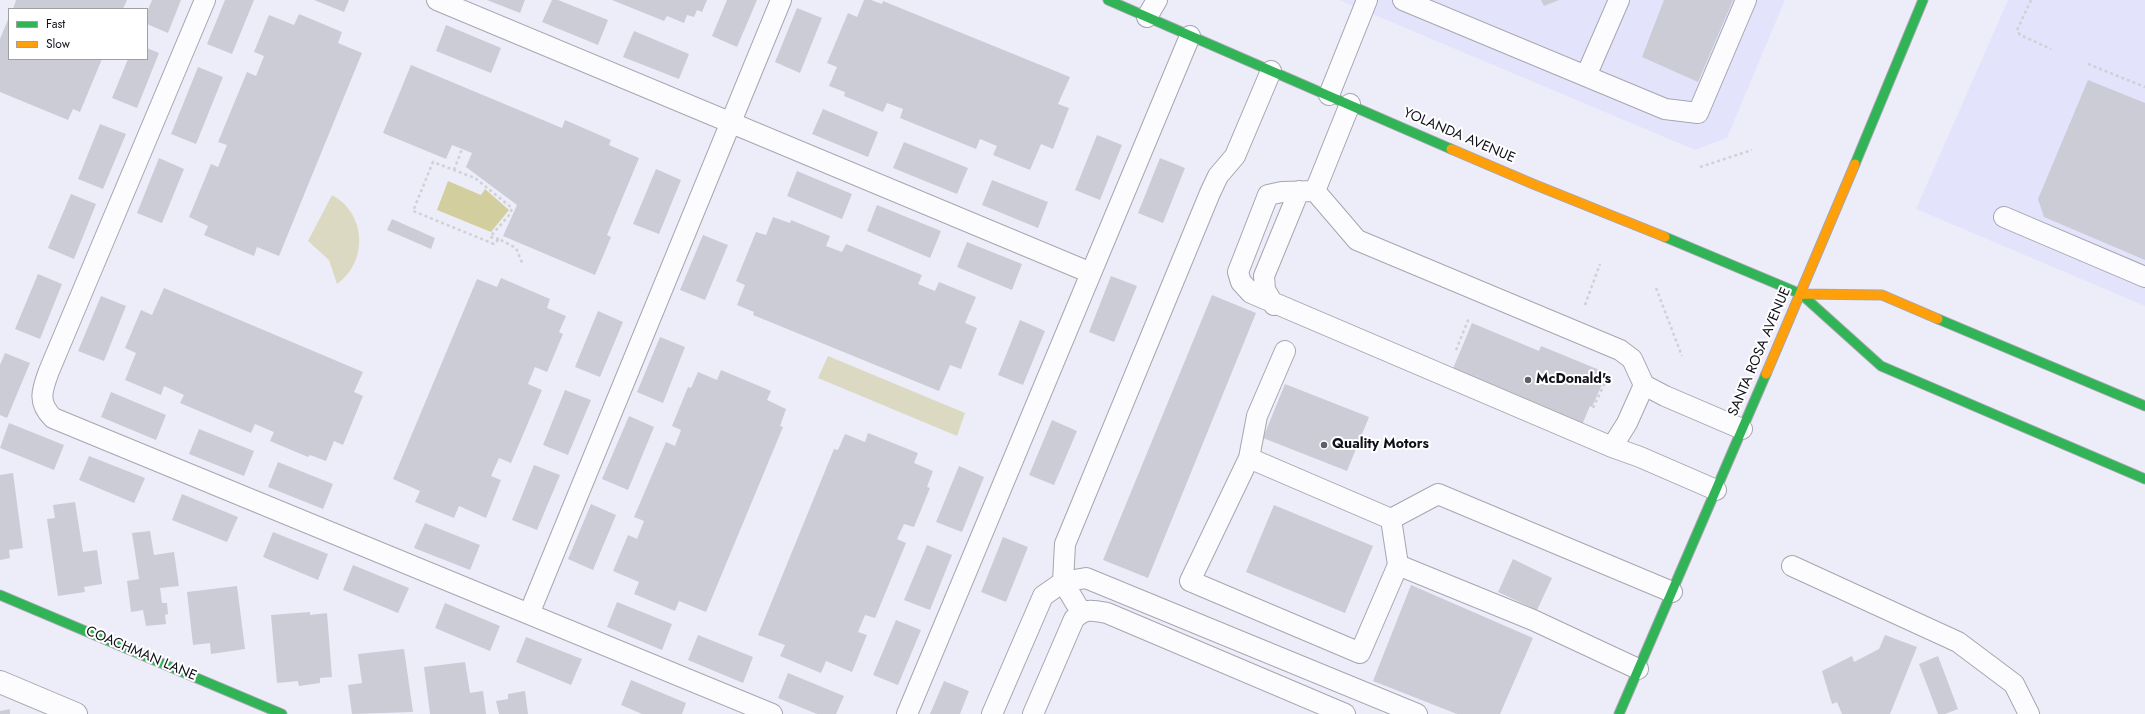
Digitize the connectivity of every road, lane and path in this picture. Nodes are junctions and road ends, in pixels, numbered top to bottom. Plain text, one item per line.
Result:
1 (205, 0) edge
2 (438, 0) edge
3 (781, 0) edge
4 (1108, 0) edge
5 (1157, 0) edge
6 (1367, 0) edge
7 (1403, 0) edge
8 (1619, 0) edge
9 (1746, 0) edge
10 (1923, 0) edge
11 (2031, 0) edge
12 (1147, 17) junction
13 (1190, 36) junction
14 (2051, 49) dead end
15 (2088, 64) dead end
16 (1272, 71) junction
17 (1586, 76) junction
18 (2145, 87) edge
19 (1329, 95) junction
20 (1350, 104) junction
21 (730, 122) junction
22 (462, 149) dead end
23 (1752, 150) dead end
24 (1700, 166) dead end
25 (454, 170) junction
26 (1307, 191) junction
27 (2004, 216) dead end
28 (498, 239) junction
29 (1600, 264) dead end
30 (523, 265) dead end
31 (1091, 273) junction
32 (2145, 277) edge
33 (1656, 288) dead end
34 (1801, 294) junction
35 (1274, 305) junction
36 (1584, 306) dead end
37 (1470, 313) dead end
38 (1285, 351) dead end
39 (1682, 356) dead end
40 (1611, 370) dead end
41 (1445, 377) junction
42 (1644, 385) junction
43 (2145, 406) edge
44 (1742, 429) junction
45 (1581, 434) junction
46 (1612, 447) junction
47 (1249, 458) junction
48 (2145, 480) edge
49 (1716, 490) junction
50 (1391, 519) junction
51 (1398, 565) junction
52 (1792, 566) dead end
53 (1063, 582) junction
54 (1672, 592) junction
55 (0, 595) edge
56 (1081, 612) junction
57 (529, 614) junction
58 (1638, 669) junction
59 (0, 682) edge
60 (76, 714) edge
61 (282, 714) edge
62 (772, 714) edge
63 (907, 714) edge
64 (992, 714) edge
65 (1033, 714) edge
66 (1345, 714) edge
67 (1417, 714) edge
68 (1619, 714) edge
69 (2029, 714) edge

1 - 57 lane
2 - 21 lane
3 - 21 lane
4 - 12 main road, YOLANDA AVENUE
5 - 12 lane
6 - 19 lane
7 - 17 lane
8 - 17 lane
9 - 17 lane
10 - 34 main road, SANTA ROSA AVENUE
11 - 14 path
12 - 13 main road, YOLANDA AVENUE
13 - 16 main road, YOLANDA AVENUE
13 - 31 lane
15 - 18 path
16 - 19 main road, YOLANDA AVENUE
16 - 53 lane
19 - 20 main road, YOLANDA AVENUE
20 - 26 lane
20 - 34 main road, YOLANDA AVENUE
21 - 31 lane
21 - 57 lane
22 - 25 path
23 - 24 path
25 - 28 path
25 - 28 path
26 - 35 lane
26 - 35 lane
26 - 42 lane
27 - 32 lane
28 - 30 path
29 - 36 path
31 - 63 lane
33 - 39 path
34 - 43 main road
34 - 44 main road, SANTA ROSA AVENUE
34 - 48 main road
35 - 41 lane
37 - 41 path
38 - 47 lane
40 - 45 path
41 - 45 lane
42 - 44 lane
42 - 46 lane
44 - 49 main road, SANTA ROSA AVENUE
45 - 46 lane
46 - 49 lane
47 - 50 lane
47 - 51 lane
49 - 54 main road, SANTA ROSA AVENUE
50 - 51 lane
50 - 54 lane
51 - 58 lane
52 - 69 lane
53 - 56 lane
53 - 64 lane
53 - 67 lane
54 - 58 main road, SANTA ROSA AVENUE
55 - 61 main road, COACHMAN LANE
56 - 65 lane
56 - 66 lane
57 - 62 lane
58 - 68 main road, SANTA ROSA AVENUE
59 - 60 street

